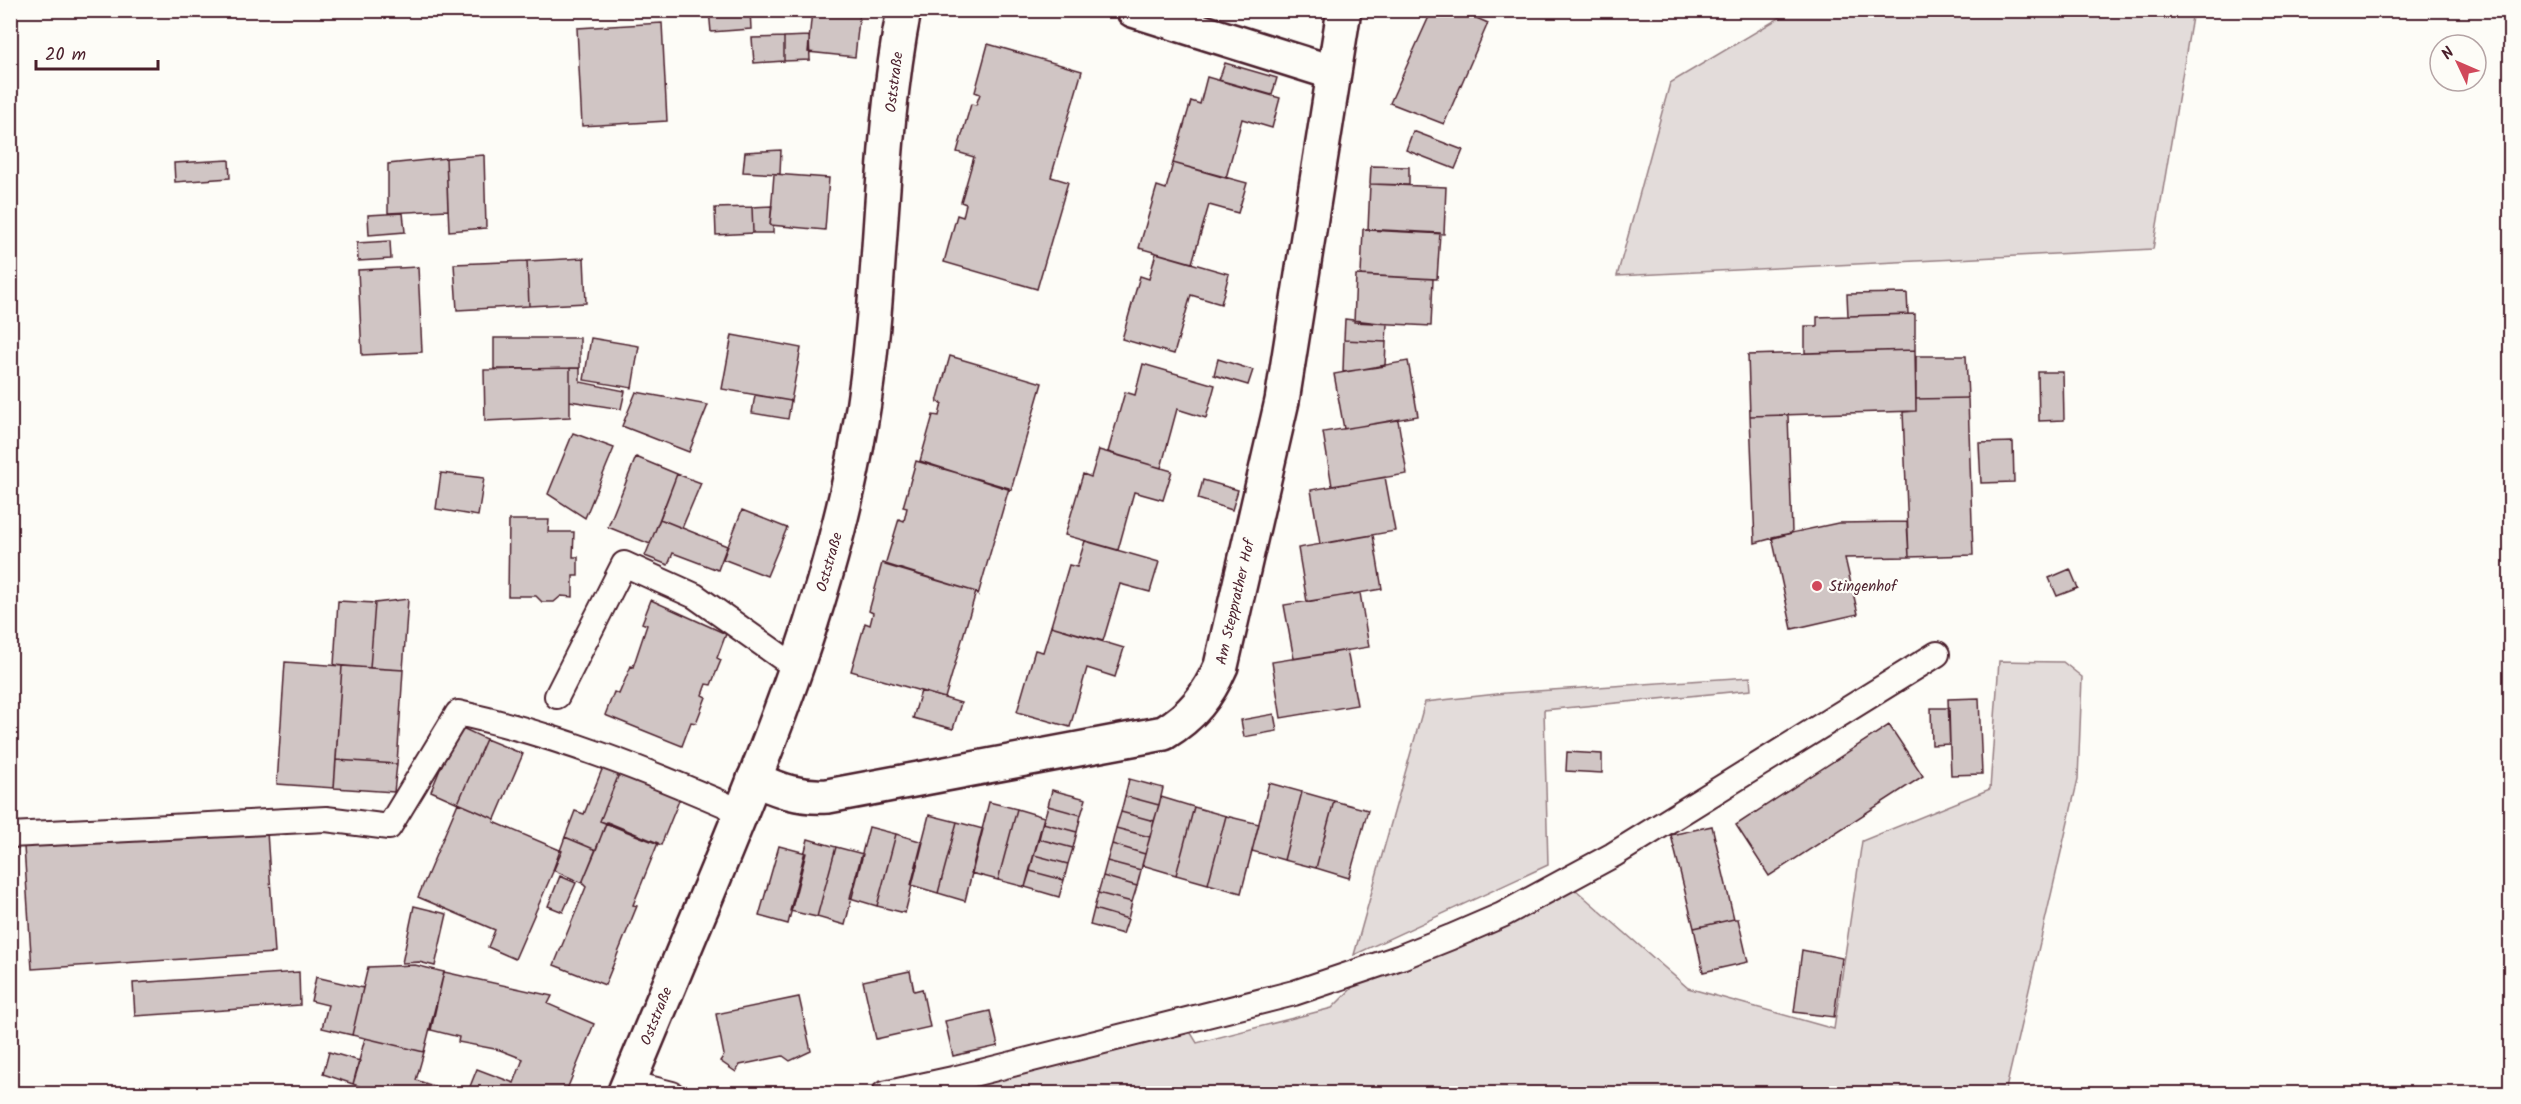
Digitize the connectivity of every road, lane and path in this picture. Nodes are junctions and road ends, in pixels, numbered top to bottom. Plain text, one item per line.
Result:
1 (904, 10) edge
2 (1133, 10) edge
3 (1344, 10) edge
4 (1334, 73) junction
5 (1936, 654) dead end
6 (798, 669) junction
7 (556, 696) dead end
8 (754, 779) junction
9 (742, 812) junction
10 (10, 835) edge
11 (627, 1088) edge
12 (672, 1094) edge
13 (884, 1094) edge

1 - 6 street, Oststraße
2 - 4 street
3 - 4 street, Am Stepprather Hof
4 - 8 street, Am Stepprather Hof
5 - 13 lane
6 - 7 lane
6 - 8 street, Oststraße
8 - 9 street, Oststraße
9 - 10 lane
9 - 11 street, Oststraße
11 - 12 lane, Oststraße

